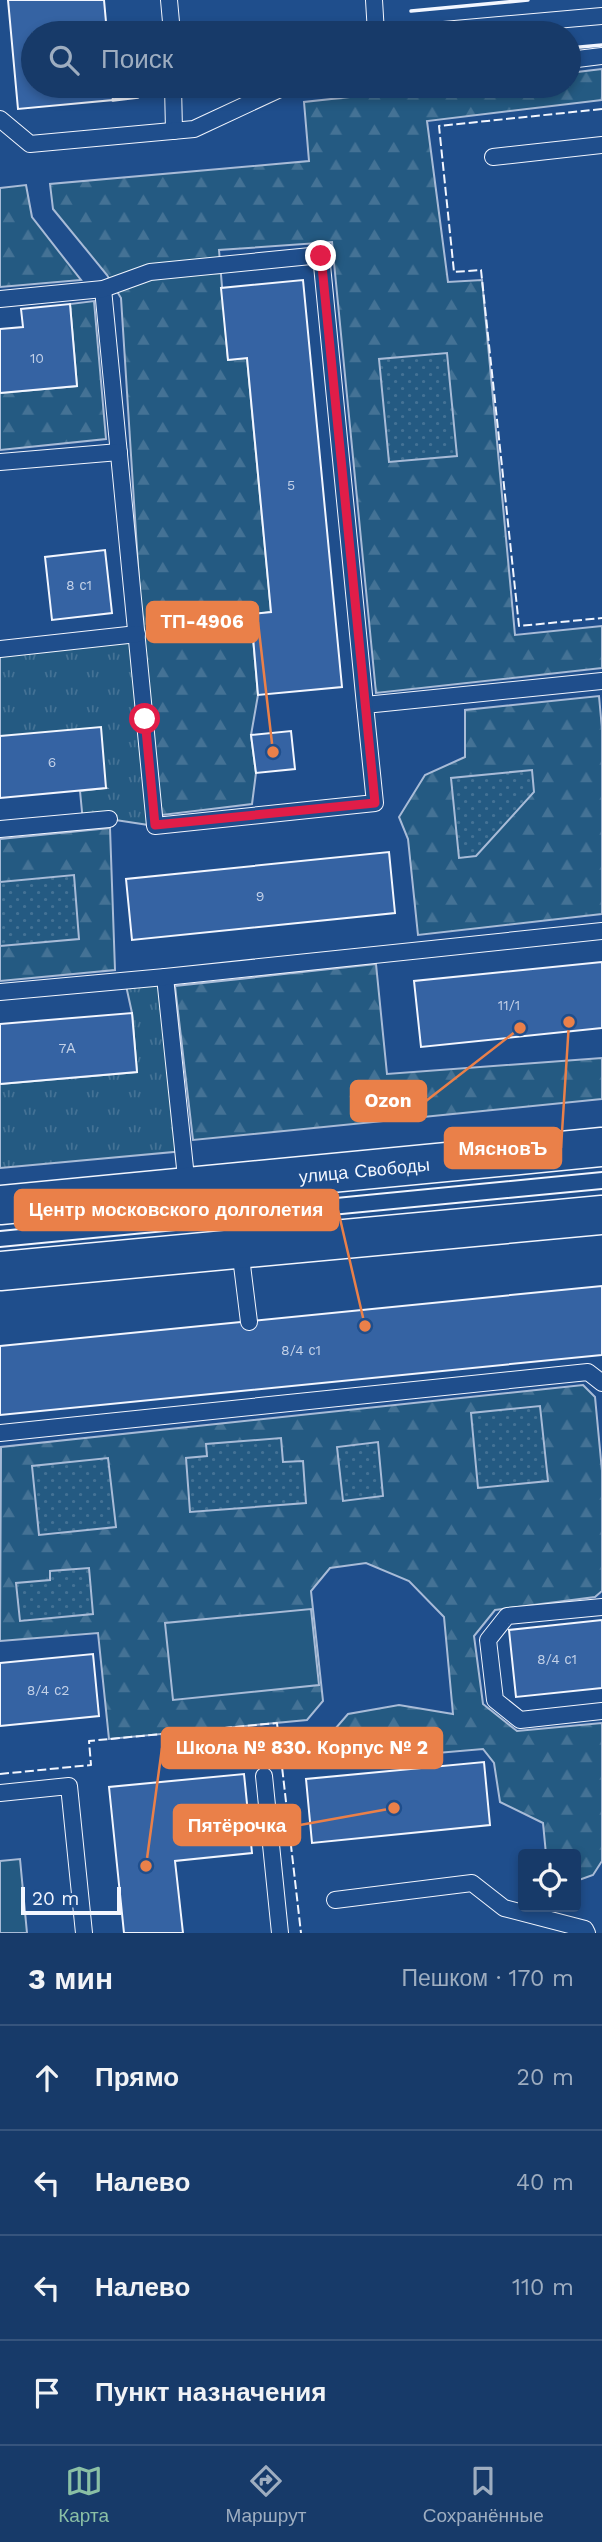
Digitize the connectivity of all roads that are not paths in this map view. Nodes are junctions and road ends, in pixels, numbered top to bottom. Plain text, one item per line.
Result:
1 (169, 0) edge
2 (374, 0) edge
3 (602, 16) edge
4 (171, 21) edge
5 (375, 21) edge
6 (546, 21) edge
7 (602, 56) edge
8 (581, 59) edge
9 (173, 98) edge
10 (261, 98) edge
11 (0, 119) edge
12 (174, 131) junction
13 (602, 145) edge
14 (493, 157) dead end
15 (103, 289) junction
16 (0, 299) edge
17 (119, 452) junction
18 (0, 463) edge
19 (137, 634) junction
20 (0, 649) edge
21 (602, 681) edge
22 (365, 705) junction
23 (109, 819) dead end
24 (0, 829) edge
25 (602, 931) edge
26 (165, 977) junction
27 (0, 992) edge
28 (602, 1147) edge
29 (187, 1187) junction
30 (0, 1205) edge
31 (602, 1215) edge
32 (240, 1249) junction
33 (0, 1271) edge
34 (249, 1322) dead end
35 (602, 1383) edge
36 (256, 1389) dead end
37 (258, 1406) junction
38 (0, 1433) edge
39 (602, 1607) edge
40 (602, 1711) edge
41 (264, 1776) dead end
42 (0, 1793) edge
43 (335, 1900) dead end
44 (84, 1933) edge
45 (280, 1933) edge
46 (587, 1933) edge

1 - 4 lane
2 - 5 lane
3 - 6 lane
7 - 8 lane
9 - 12 lane
10 - 12 lane
11 - 12 lane
13 - 14 lane
15 - 16 lane
15 - 17 lane
15 - 22 lane
17 - 18 lane
17 - 19 lane
19 - 20 lane
19 - 22 lane
21 - 22 lane
23 - 24 lane
25 - 26 lane
26 - 27 lane
26 - 29 lane
28 - 29 main road, улица Свободы
29 - 30 main road, улица Свободы
31 - 32 main road
32 - 33 main road
32 - 34 lane
35 - 37 lane
36 - 37 lane
37 - 38 lane
39 - 40 lane
41 - 45 lane
42 - 44 lane
43 - 46 lane

